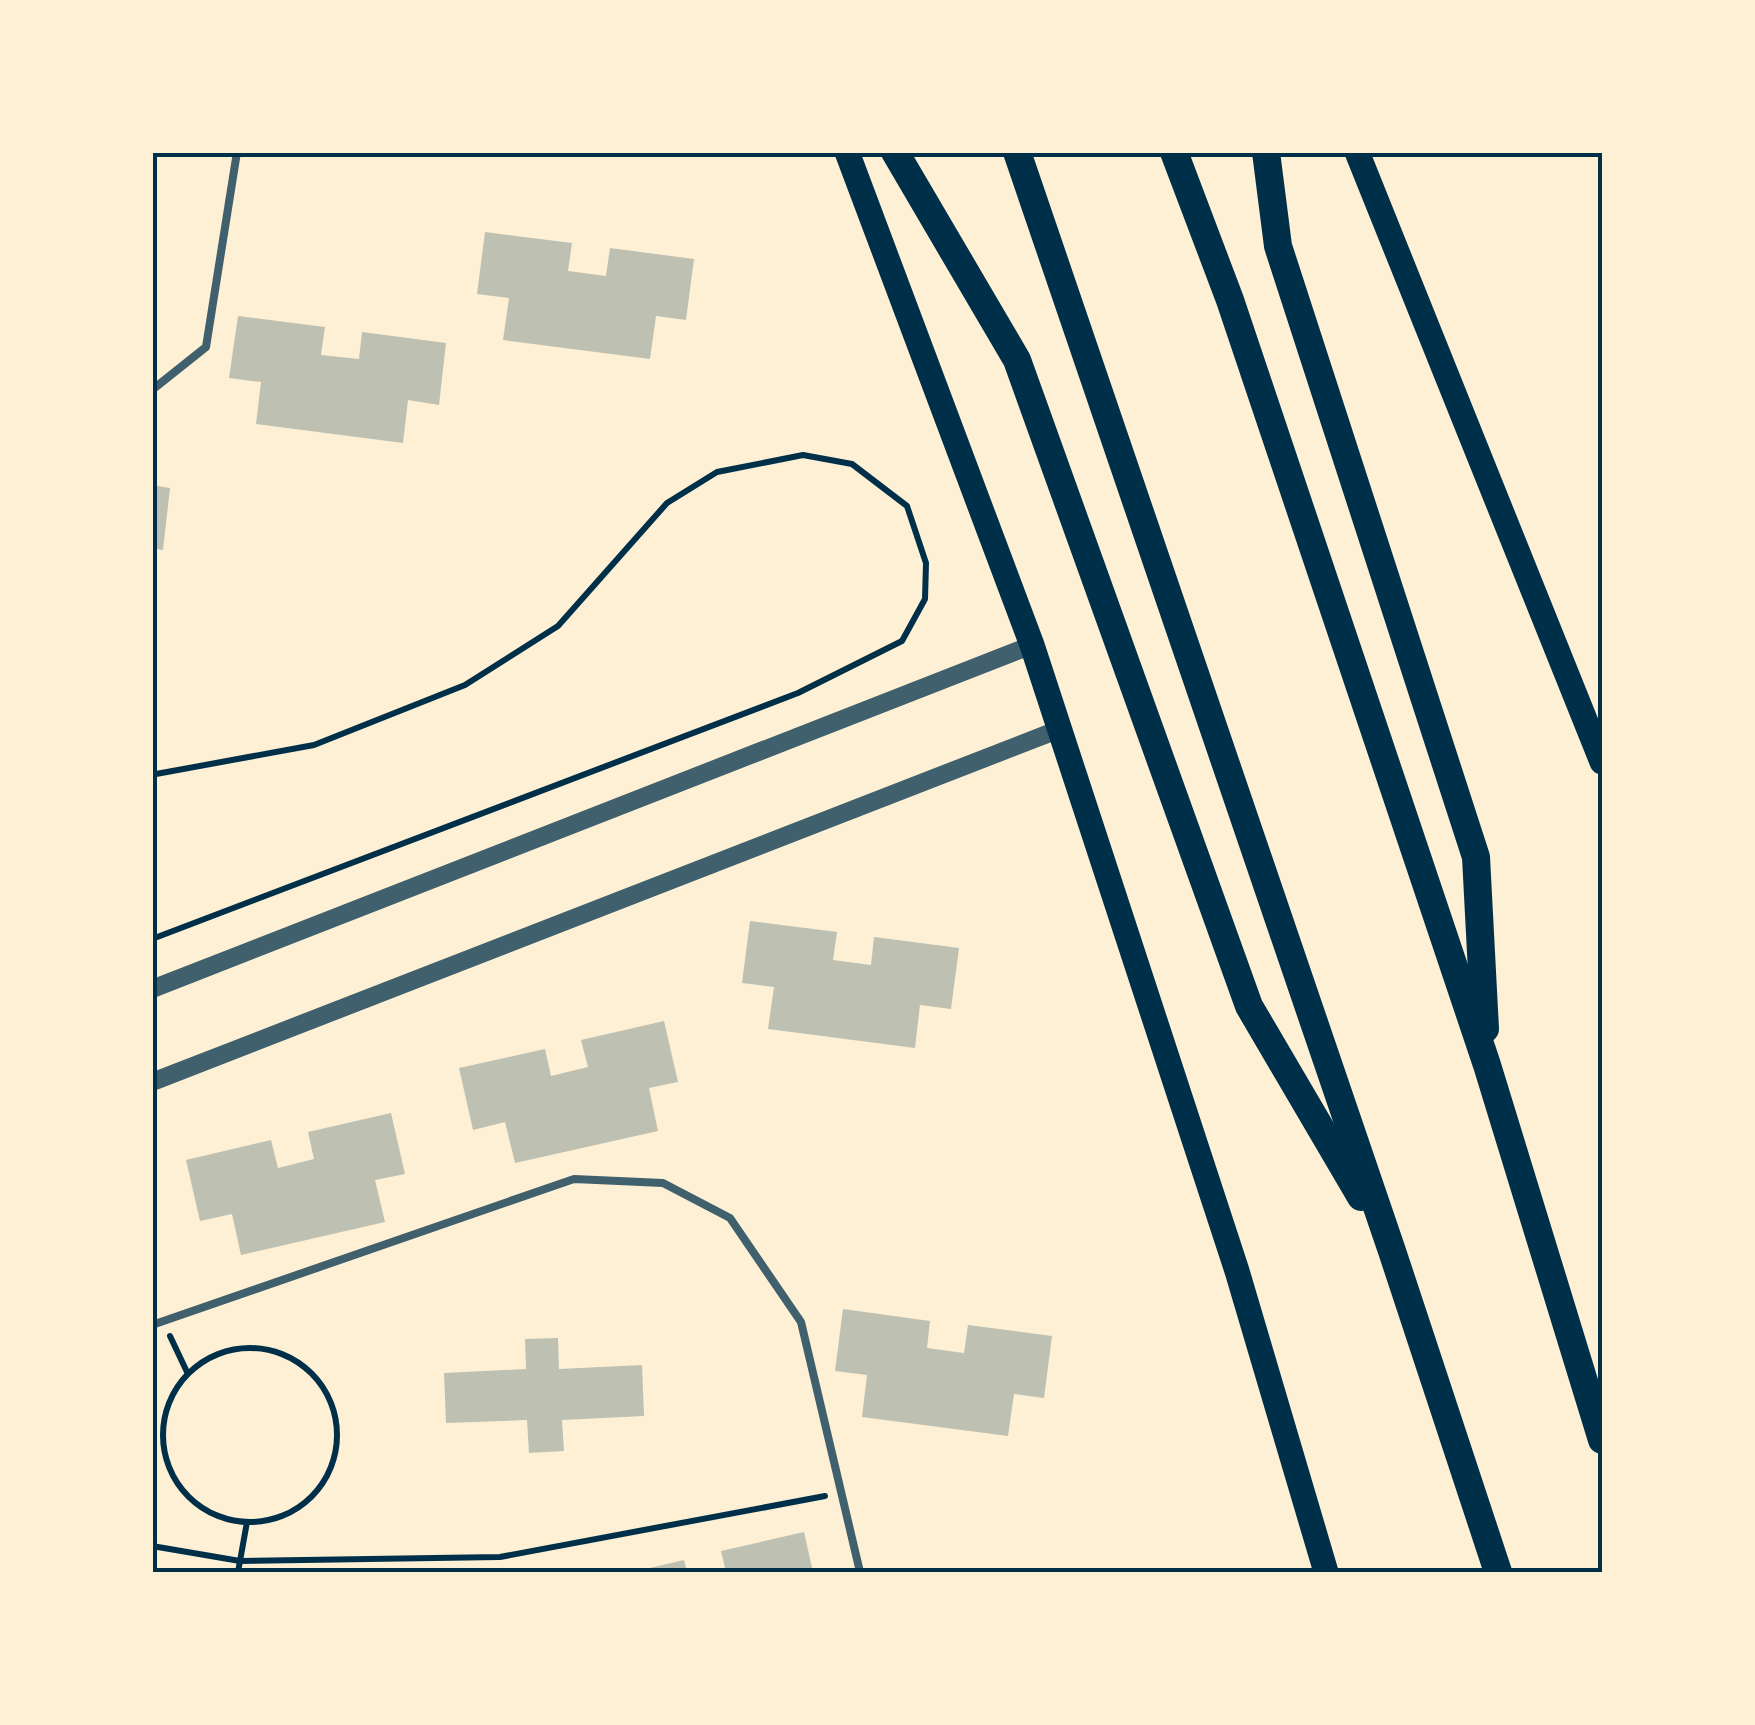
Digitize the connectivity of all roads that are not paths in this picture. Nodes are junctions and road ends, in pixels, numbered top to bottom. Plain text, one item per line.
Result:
1 (237, 152) edge
2 (847, 152) edge
3 (895, 152) edge
4 (1017, 152) edge
5 (1174, 152) edge
6 (1266, 152) edge
7 (1358, 152) edge
8 (152, 390) edge
9 (1032, 646) junction
10 (1060, 730) junction
11 (1602, 762) edge
12 (152, 989) edge
13 (1487, 1065) junction
14 (152, 1082) edge
15 (1392, 1251) junction
16 (152, 1325) edge
17 (1602, 1440) edge
18 (860, 1572) edge
19 (1326, 1572) edge
20 (1498, 1572) edge

1 - 8 lane
2 - 9 main road
3 - 15 highway
4 - 15 highway
5 - 13 highway
6 - 13 highway
7 - 11 main road
9 - 10 main road
9 - 12 street
10 - 14 street
10 - 19 main road
13 - 17 highway
15 - 20 highway
16 - 18 lane

